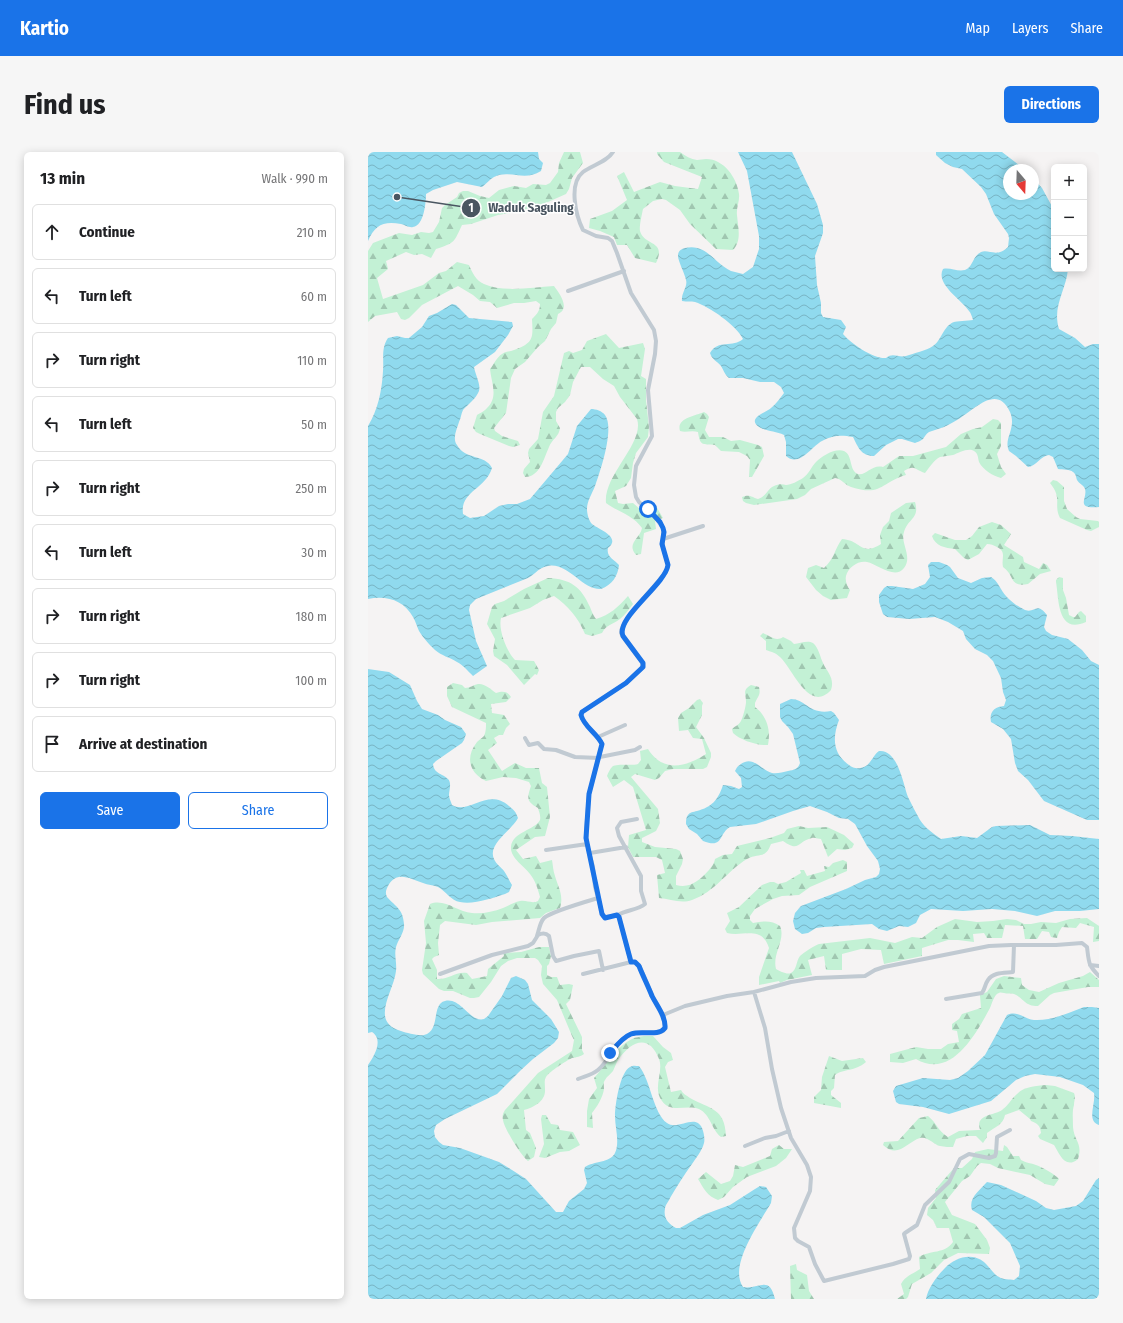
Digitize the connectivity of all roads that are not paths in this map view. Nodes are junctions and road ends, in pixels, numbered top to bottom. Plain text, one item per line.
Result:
1 (613, 152) edge
2 (624, 270) junction
3 (568, 291) dead end
4 (703, 526) dead end
5 (663, 539) junction
6 (625, 725) dead end
7 (598, 737) junction
8 (525, 738) dead end
9 (640, 747) dead end
10 (599, 757) junction
11 (637, 819) dead end
12 (587, 844) junction
13 (626, 847) junction
14 (546, 850) dead end
15 (590, 853) junction
16 (598, 898) junction
17 (618, 915) junction
18 (536, 937) junction
19 (1014, 945) junction
20 (631, 962) junction
21 (1090, 965) junction
22 (1099, 966) edge
23 (603, 970) junction
24 (440, 974) dead end
25 (583, 974) dead end
26 (1099, 976) edge
27 (754, 992) junction
28 (946, 999) dead end
29 (663, 1015) junction
30 (578, 1079) dead end
31 (1010, 1130) dead end
32 (789, 1131) junction
33 (745, 1146) dead end

1 - 2 street
2 - 3 street
2 - 5 street
4 - 5 street
5 - 7 street
6 - 7 street
7 - 10 street
8 - 10 street
9 - 10 street
10 - 12 street
11 - 13 street
12 - 14 street
12 - 15 street
13 - 15 street
13 - 17 street
15 - 16 street
16 - 17 street
16 - 18 street
17 - 20 street
18 - 23 street
18 - 24 street
19 - 21 street
19 - 27 street
19 - 28 street
20 - 23 street
20 - 29 street
21 - 22 street
21 - 26 street
23 - 25 street
27 - 29 street
27 - 32 street
29 - 30 street
31 - 32 street
32 - 33 street

